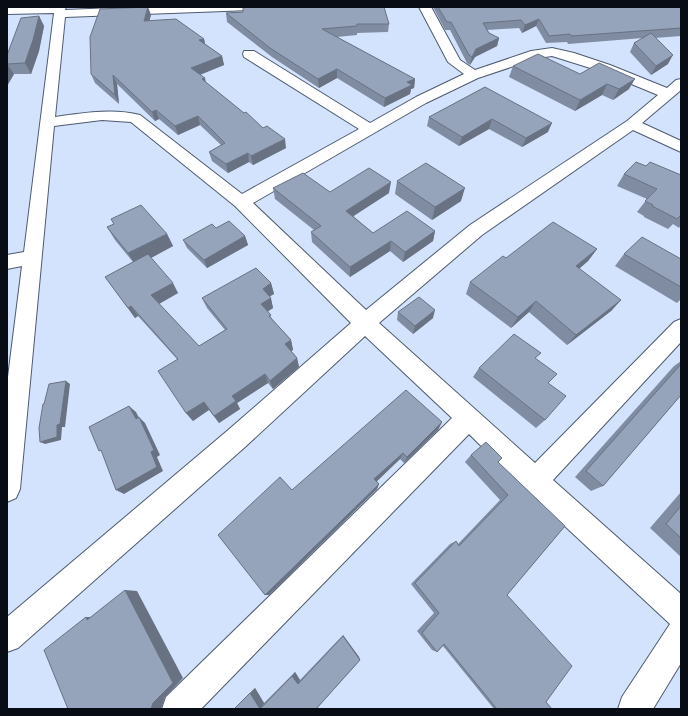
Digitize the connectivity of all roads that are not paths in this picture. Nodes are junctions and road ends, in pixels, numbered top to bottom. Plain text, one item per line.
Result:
1 (251, 7) edge
2 (426, 7) edge
3 (171, 8) edge
4 (60, 10) edge
5 (7, 11) edge
6 (249, 54) dead end
7 (473, 75) junction
8 (675, 89) edge
9 (47, 123) junction
10 (632, 124) junction
11 (370, 129) junction
12 (681, 147) edge
13 (241, 202) junction
14 (32, 257) junction
15 (7, 262) edge
16 (365, 323) junction
17 (681, 328) edge
18 (469, 418) junction
19 (11, 424) edge
20 (535, 481) junction
21 (7, 489) edge
22 (681, 614) edge
23 (681, 635) edge
24 (7, 637) edge
25 (178, 709) edge
26 (634, 709) edge

1 - 3 street
2 - 7 street
3 - 4 street
4 - 5 street
4 - 9 street
6 - 11 street
7 - 8 street
7 - 11 street
8 - 10 street
9 - 13 street
9 - 14 street
10 - 12 street
10 - 16 street
11 - 13 street
13 - 16 street
14 - 15 street
14 - 19 street
16 - 18 street
16 - 24 street
17 - 20 street
18 - 20 street
18 - 25 street
19 - 21 street
20 - 22 street
23 - 26 street

